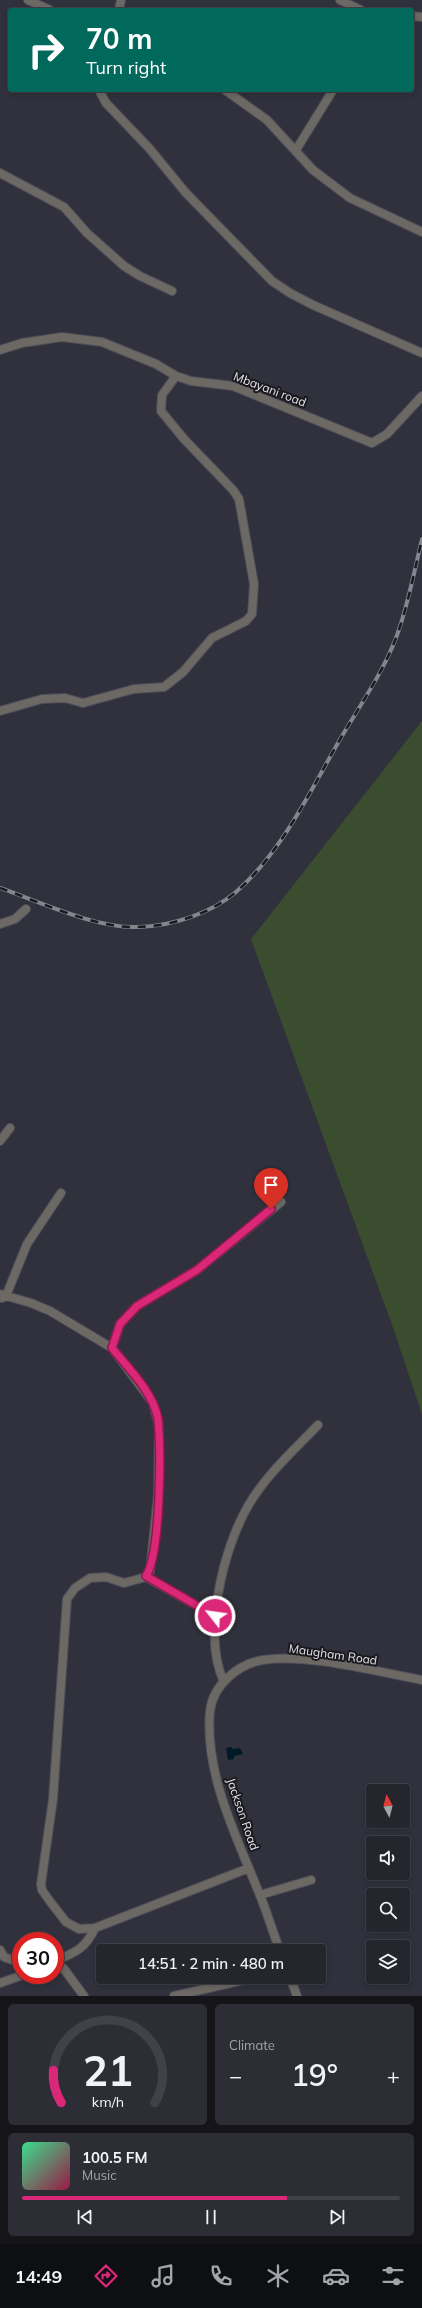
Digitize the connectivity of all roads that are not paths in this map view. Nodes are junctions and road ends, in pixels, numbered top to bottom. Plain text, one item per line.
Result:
1 (28, 0) edge
2 (340, 0) edge
3 (46, 8) edge
4 (357, 8) edge
5 (100, 92) edge
6 (228, 92) edge
7 (331, 92) edge
8 (296, 150) junction
9 (0, 173) edge
10 (422, 232) edge
11 (172, 291) dead end
12 (0, 350) edge
13 (422, 353) edge
14 (176, 376) junction
15 (422, 396) edge
16 (0, 711) edge
17 (26, 909) dead end
18 (0, 924) edge
19 (10, 1128) dead end
20 (0, 1141) edge
21 (61, 1194) dead end
22 (280, 1202) dead end
23 (2, 1296) edge
24 (112, 1348) junction
25 (318, 1425) dead end
26 (146, 1576) junction
27 (215, 1616) junction
28 (422, 1680) edge
29 (224, 1682) junction
30 (249, 1868) junction
31 (311, 1880) dead end
32 (260, 1895) junction
33 (96, 1928) junction
34 (278, 1944) edge
35 (0, 1950) edge
36 (64, 1957) edge
37 (12, 1960) edge
38 (64, 1969) edge
39 (12, 1979) edge
40 (0, 1983) edge
41 (227, 1984) edge
42 (293, 1984) edge
43 (84, 1996) edge
44 (174, 1996) edge
45 (297, 1996) edge

1 - 3 street
2 - 4 street
5 - 13 street
6 - 8 street
7 - 8 street
8 - 10 street
9 - 11 street
12 - 14 street, Mbayani road
14 - 15 street, Mbayani road
14 - 16 street
17 - 18 street
19 - 20 street
21 - 23 street
22 - 24 street
23 - 24 street
24 - 26 street
25 - 27 street
26 - 27 street
26 - 33 street
27 - 29 street
28 - 29 street, Maugham Road
29 - 30 street, Jackson Road
30 - 32 street, Jackson Road
30 - 33 street
31 - 32 street
32 - 34 street, Jackson Road
33 - 36 street
35 - 37 street
38 - 43 street
39 - 40 street
41 - 44 street
42 - 45 street

